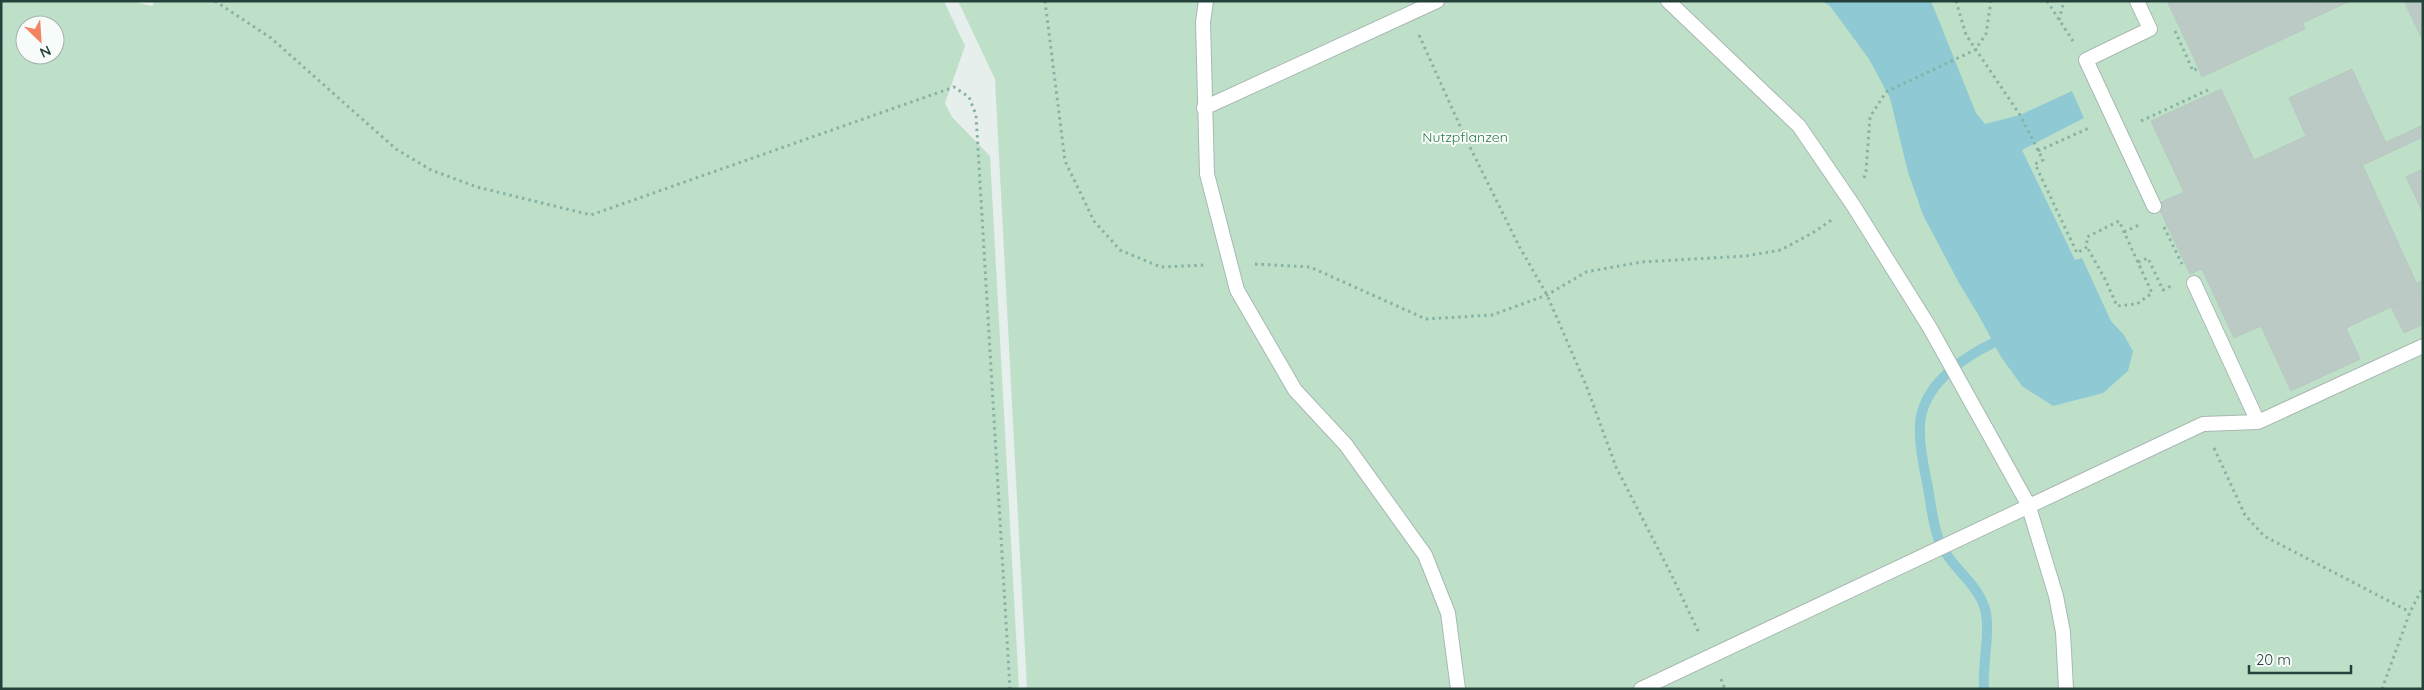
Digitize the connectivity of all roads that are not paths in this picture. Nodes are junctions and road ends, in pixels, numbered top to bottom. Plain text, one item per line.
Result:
1 (1206, 1) edge
2 (1437, 1) edge
3 (1668, 1) edge
4 (2137, 1) edge
5 (1204, 108) junction
6 (2154, 206) road end
7 (2194, 283) road end
8 (2423, 346) edge
9 (2258, 422) junction
10 (2028, 504) junction
11 (1458, 689) edge
12 (1641, 689) edge
13 (2066, 689) edge

1 - 5 lane
2 - 5 lane
3 - 10 lane
4 - 6 lane
5 - 11 lane
7 - 9 lane
8 - 9 lane
9 - 10 lane
10 - 12 lane
10 - 13 lane

